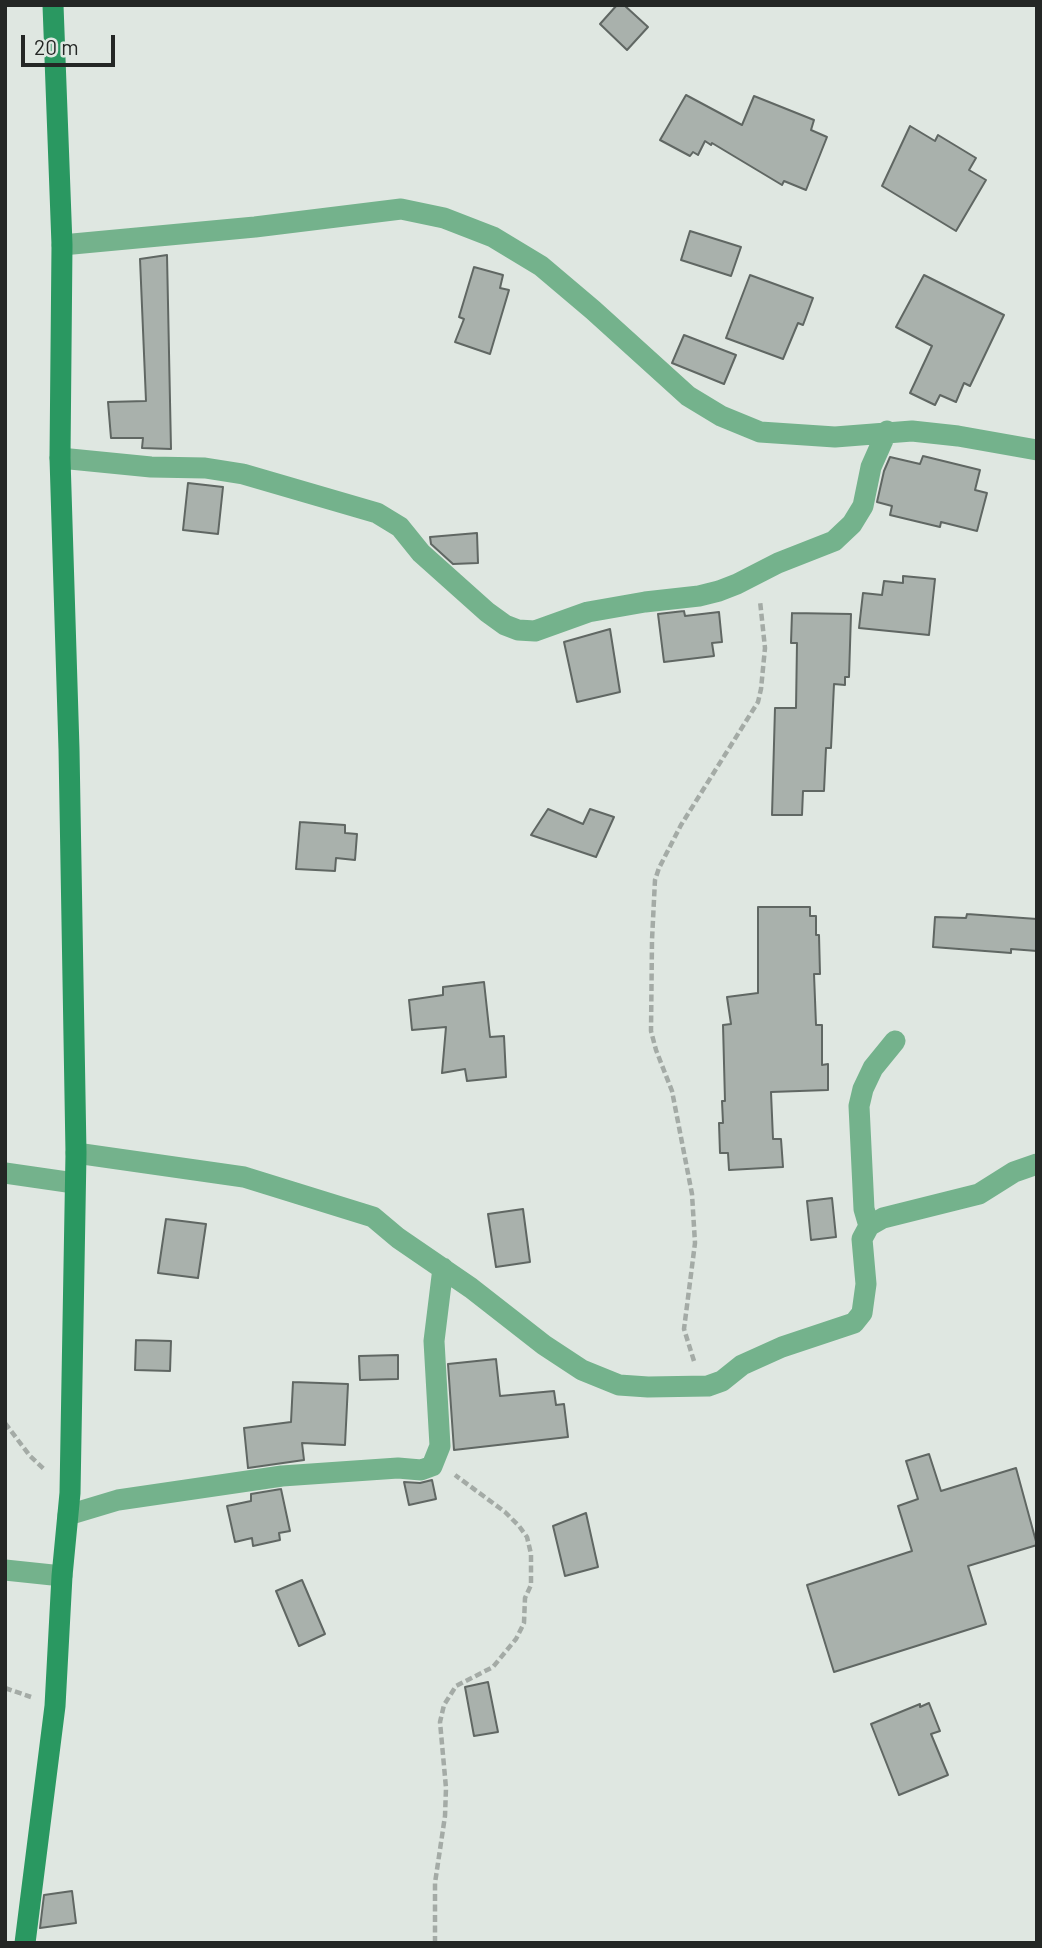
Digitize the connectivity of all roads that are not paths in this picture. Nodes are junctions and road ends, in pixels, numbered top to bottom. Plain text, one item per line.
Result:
1 (53, 5) edge
2 (62, 245) junction
3 (887, 431) junction
4 (1037, 450) edge
5 (60, 458) junction
6 (895, 1041) dead end
7 (76, 1153) junction
8 (1037, 1164) edge
9 (5, 1173) edge
10 (74, 1183) junction
11 (869, 1226) junction
12 (443, 1268) junction
13 (68, 1515) junction
14 (5, 1570) edge
15 (62, 1576) junction
16 (25, 1943) edge

1 - 2 street
2 - 3 street
2 - 5 street
3 - 4 street
3 - 5 street
5 - 7 street
6 - 11 street
7 - 10 street
7 - 12 street
8 - 11 street
9 - 10 street
10 - 13 street
11 - 12 street
12 - 13 street
13 - 15 street
14 - 15 street
15 - 16 street

